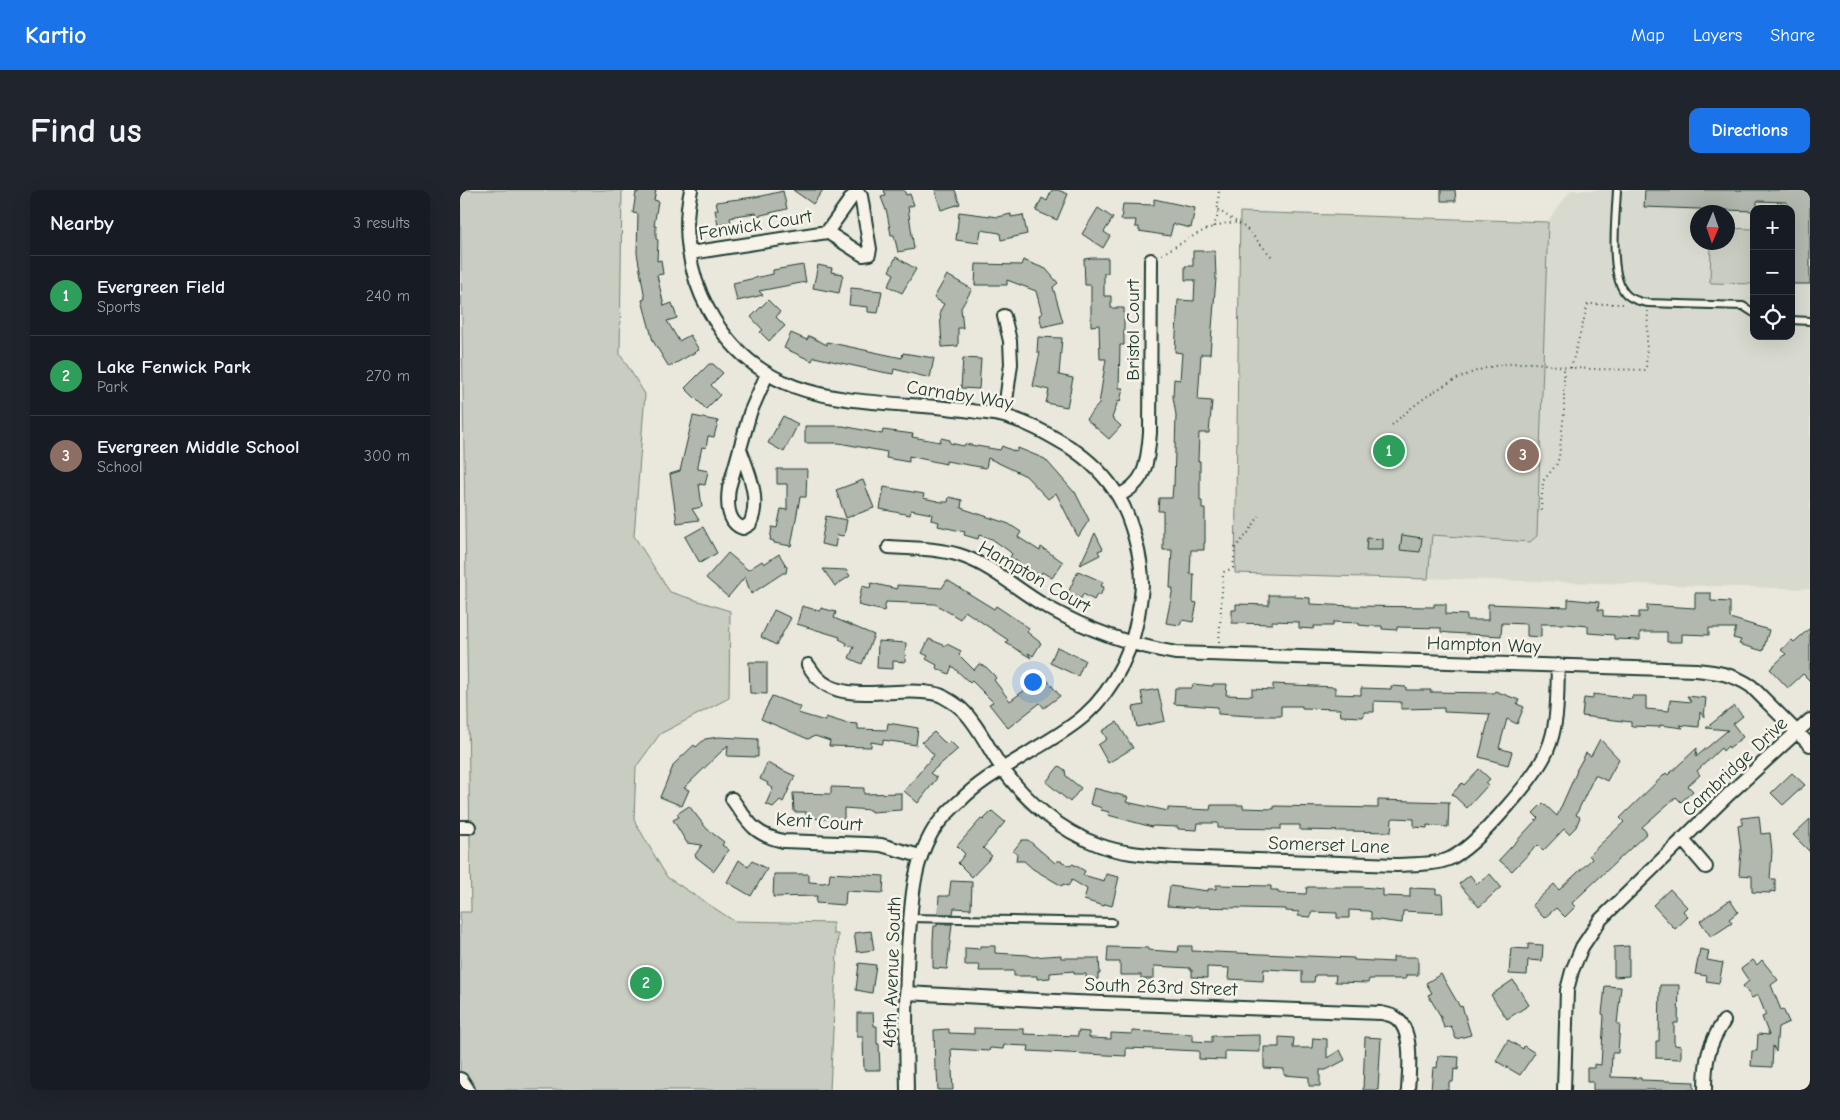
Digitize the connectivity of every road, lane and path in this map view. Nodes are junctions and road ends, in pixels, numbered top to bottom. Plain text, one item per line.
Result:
1 (691, 190) edge
2 (1219, 190) edge
3 (1617, 190) edge
4 (1218, 210) junction
5 (1238, 223) junction
6 (1213, 227) junction
7 (827, 232) junction
8 (690, 253) junction
9 (1272, 257) dead end
10 (1151, 260) joint
11 (1635, 300) junction
12 (1648, 304) junction
13 (1750, 310) edge
14 (1004, 316) dead end
15 (1795, 320) edge
16 (1810, 321) edge
17 (1564, 368) junction
18 (1571, 368) junction
19 (767, 374) junction
20 (1004, 416) junction
21 (1392, 425) dead end
22 (740, 449) junction
23 (1118, 496) junction
24 (1541, 510) dead end
25 (1259, 516) dead end
26 (890, 547) dead end
27 (1130, 644) junction
28 (1218, 654) junction
29 (808, 664) dead end
30 (1558, 665) junction
31 (1810, 720) edge
32 (1798, 732) junction
33 (1810, 745) edge
34 (1002, 768) junction
35 (732, 799) dead end
36 (1682, 839) junction
37 (920, 856) junction
38 (1706, 867) dead end
39 (910, 918) junction
40 (1112, 922) dead end
41 (906, 993) junction
42 (1724, 1021) dead end
43 (460, 1081) edge
44 (466, 1090) edge
45 (907, 1090) edge
46 (1408, 1090) edge
47 (1564, 1090) edge
48 (1705, 1090) edge

1 - 8 street, Carnaby Way
2 - 4 path
3 - 11 lane
4 - 5 path
4 - 6 path
5 - 6 path, Bristol Court
5 - 9 path
6 - 10 path, Bristol Court
7 - 7 street, Fenwick Court
7 - 8 street, Fenwick Court
8 - 19 street, Carnaby Way
10 - 23 street, Bristol Court
11 - 12 lane
11 - 18 path
12 - 13 lane
12 - 18 path
14 - 20 street
15 - 16 lane
17 - 18 path
17 - 21 path
17 - 24 path
19 - 20 street, Carnaby Way
19 - 22 street
20 - 23 street, Carnaby Way
22 - 22 street
23 - 27 street, Carnaby Way
25 - 28 path
26 - 27 street, Hampton Court
27 - 28 street, Hampton Way
27 - 34 street, Carnaby Way
28 - 30 street, Hampton Way
29 - 34 street, Somerset Lane
30 - 32 street, Hampton Way
30 - 34 street, Somerset Lane
31 - 32 street, Cambridge Drive
32 - 33 street, Hampton Way
32 - 36 street, Cambridge Drive
34 - 37 street, Carnaby Way
35 - 37 street, Kent Court
36 - 38 street, Cambridge Drive
36 - 47 street, Cambridge Drive
37 - 39 street, 46th Avenue South
39 - 40 lane
39 - 41 street, 46th Avenue South
41 - 45 street, 46th Avenue South
41 - 46 street, South 263rd Street
42 - 48 street
43 - 44 street

